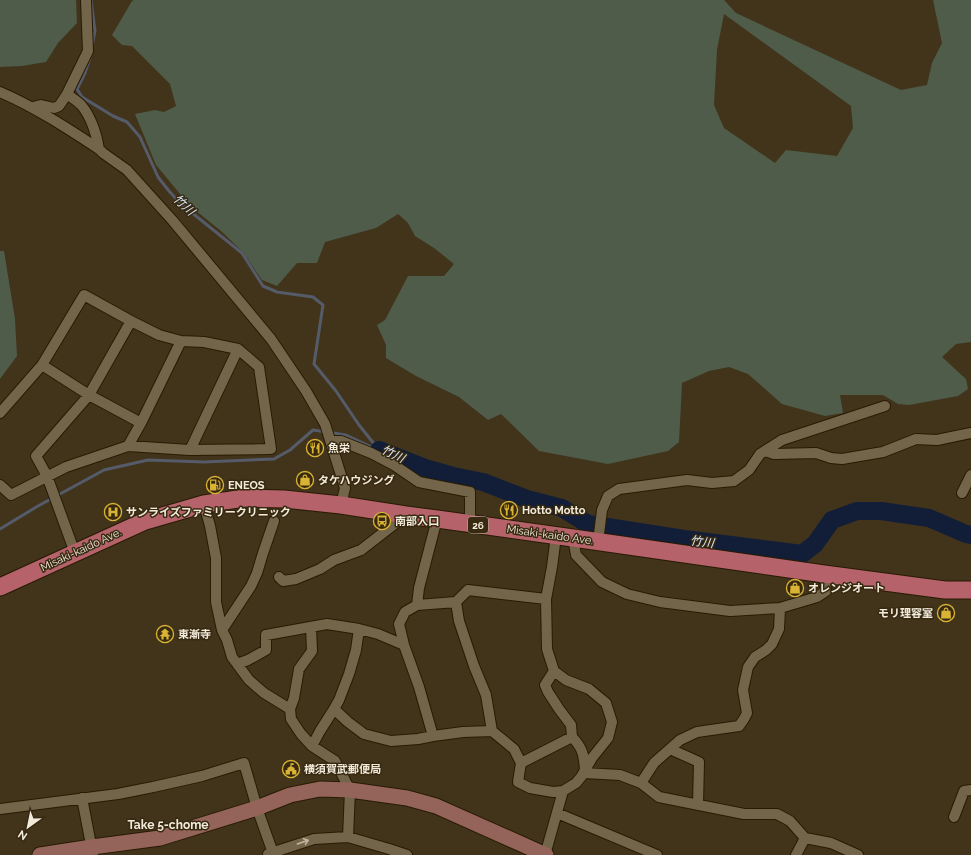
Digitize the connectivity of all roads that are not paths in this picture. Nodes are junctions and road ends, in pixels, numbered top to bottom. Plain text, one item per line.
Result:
1 (86, 0) edge
2 (0, 92) edge
3 (67, 94) junction
4 (33, 107) junction
5 (99, 149) junction
6 (131, 321) junction
7 (181, 341) junction
8 (238, 349) junction
9 (42, 365) junction
10 (89, 395) junction
11 (885, 406) dead end
12 (0, 413) edge
13 (141, 423) junction
14 (971, 433) edge
15 (331, 441) junction
16 (128, 446) junction
17 (190, 450) junction
18 (765, 451) junction
19 (971, 475) edge
20 (47, 476) junction
21 (0, 485) edge
22 (962, 493) dead end
23 (204, 504) junction
24 (341, 505) junction
25 (406, 516) junction
26 (437, 519) junction
27 (274, 521) dead end
28 (470, 524) junction
29 (565, 537) junction
30 (598, 542) junction
31 (75, 553) junction
32 (824, 574) junction
33 (280, 577) dead end
34 (0, 587) edge
35 (971, 590) edge
36 (546, 599) junction
37 (456, 602) junction
38 (417, 605) junction
39 (780, 608) junction
40 (311, 627) junction
41 (358, 628) junction
42 (222, 630) junction
43 (404, 645) junction
44 (237, 664) junction
45 (554, 670) junction
46 (290, 709) junction
47 (334, 710) junction
48 (492, 731) junction
49 (433, 736) junction
50 (572, 737) junction
51 (312, 746) junction
52 (670, 748) junction
53 (521, 763) junction
54 (584, 772) junction
55 (641, 783) junction
56 (350, 790) junction
57 (971, 790) edge
58 (563, 791) junction
59 (82, 798) junction
60 (698, 805) junction
61 (256, 808) junction
62 (0, 809) edge
63 (558, 813) junction
64 (954, 817) dead end
65 (348, 837) junction
66 (805, 838) junction
67 (93, 851) edge
68 (271, 854) edge
69 (40, 855) edge
70 (407, 855) edge
71 (545, 855) edge
72 (656, 855) edge
73 (796, 855) edge
74 (858, 855) edge

1 - 3 street
2 - 4 street
3 - 4 street
3 - 5 street
4 - 5 street
5 - 15 street
6 - 7 street
6 - 9 street
6 - 10 street
7 - 8 street
7 - 13 street
8 - 17 street
8 - 17 street
9 - 10 street
9 - 12 street
10 - 13 street
10 - 20 street
11 - 18 street
13 - 16 street
14 - 18 street
15 - 24 street
15 - 28 street
16 - 17 street
16 - 20 street
18 - 30 street
19 - 22 street
20 - 21 street
20 - 31 street
23 - 24 main road, Misaki-kaido Ave. / 26
23 - 31 main road, Misaki-kaido Ave. / 26
23 - 42 street
24 - 25 main road, Misaki-kaido Ave. / 26
25 - 26 main road, Misaki-kaido Ave. / 26
25 - 33 street
26 - 28 main road, Misaki-kaido Ave. / 26
26 - 38 street
27 - 42 street
28 - 29 main road, Misaki-kaido Ave. / 26
29 - 30 main road, Misaki-kaido Ave. / 26
29 - 36 street
29 - 39 street
30 - 32 main road, Misaki-kaido Ave. / 26
31 - 34 main road, Misaki-kaido Ave. / 26
32 - 35 main road, Misaki-kaido Ave. / 26
32 - 39 street
36 - 37 street
36 - 45 street
37 - 38 street
37 - 48 street
38 - 43 street
39 - 52 street
40 - 41 street
40 - 44 street
40 - 46 street
41 - 43 street
41 - 47 street
42 - 44 street
43 - 49 street
44 - 46 street
45 - 50 street
45 - 54 street
46 - 51 street
47 - 49 street
47 - 51 street
48 - 49 street
48 - 53 street
50 - 53 street
50 - 54 street
51 - 56 street
52 - 55 street
52 - 60 street
53 - 58 street
54 - 55 street
54 - 58 street
55 - 60 street
56 - 61 street
56 - 65 street
56 - 71 street
57 - 64 street
58 - 63 street
59 - 61 street
59 - 62 street
59 - 67 street
60 - 66 street
61 - 67 street
61 - 68 street
63 - 71 street
63 - 72 street
68 -> 65 street
65 - 70 street
66 - 73 street
66 - 74 street
67 - 69 street

